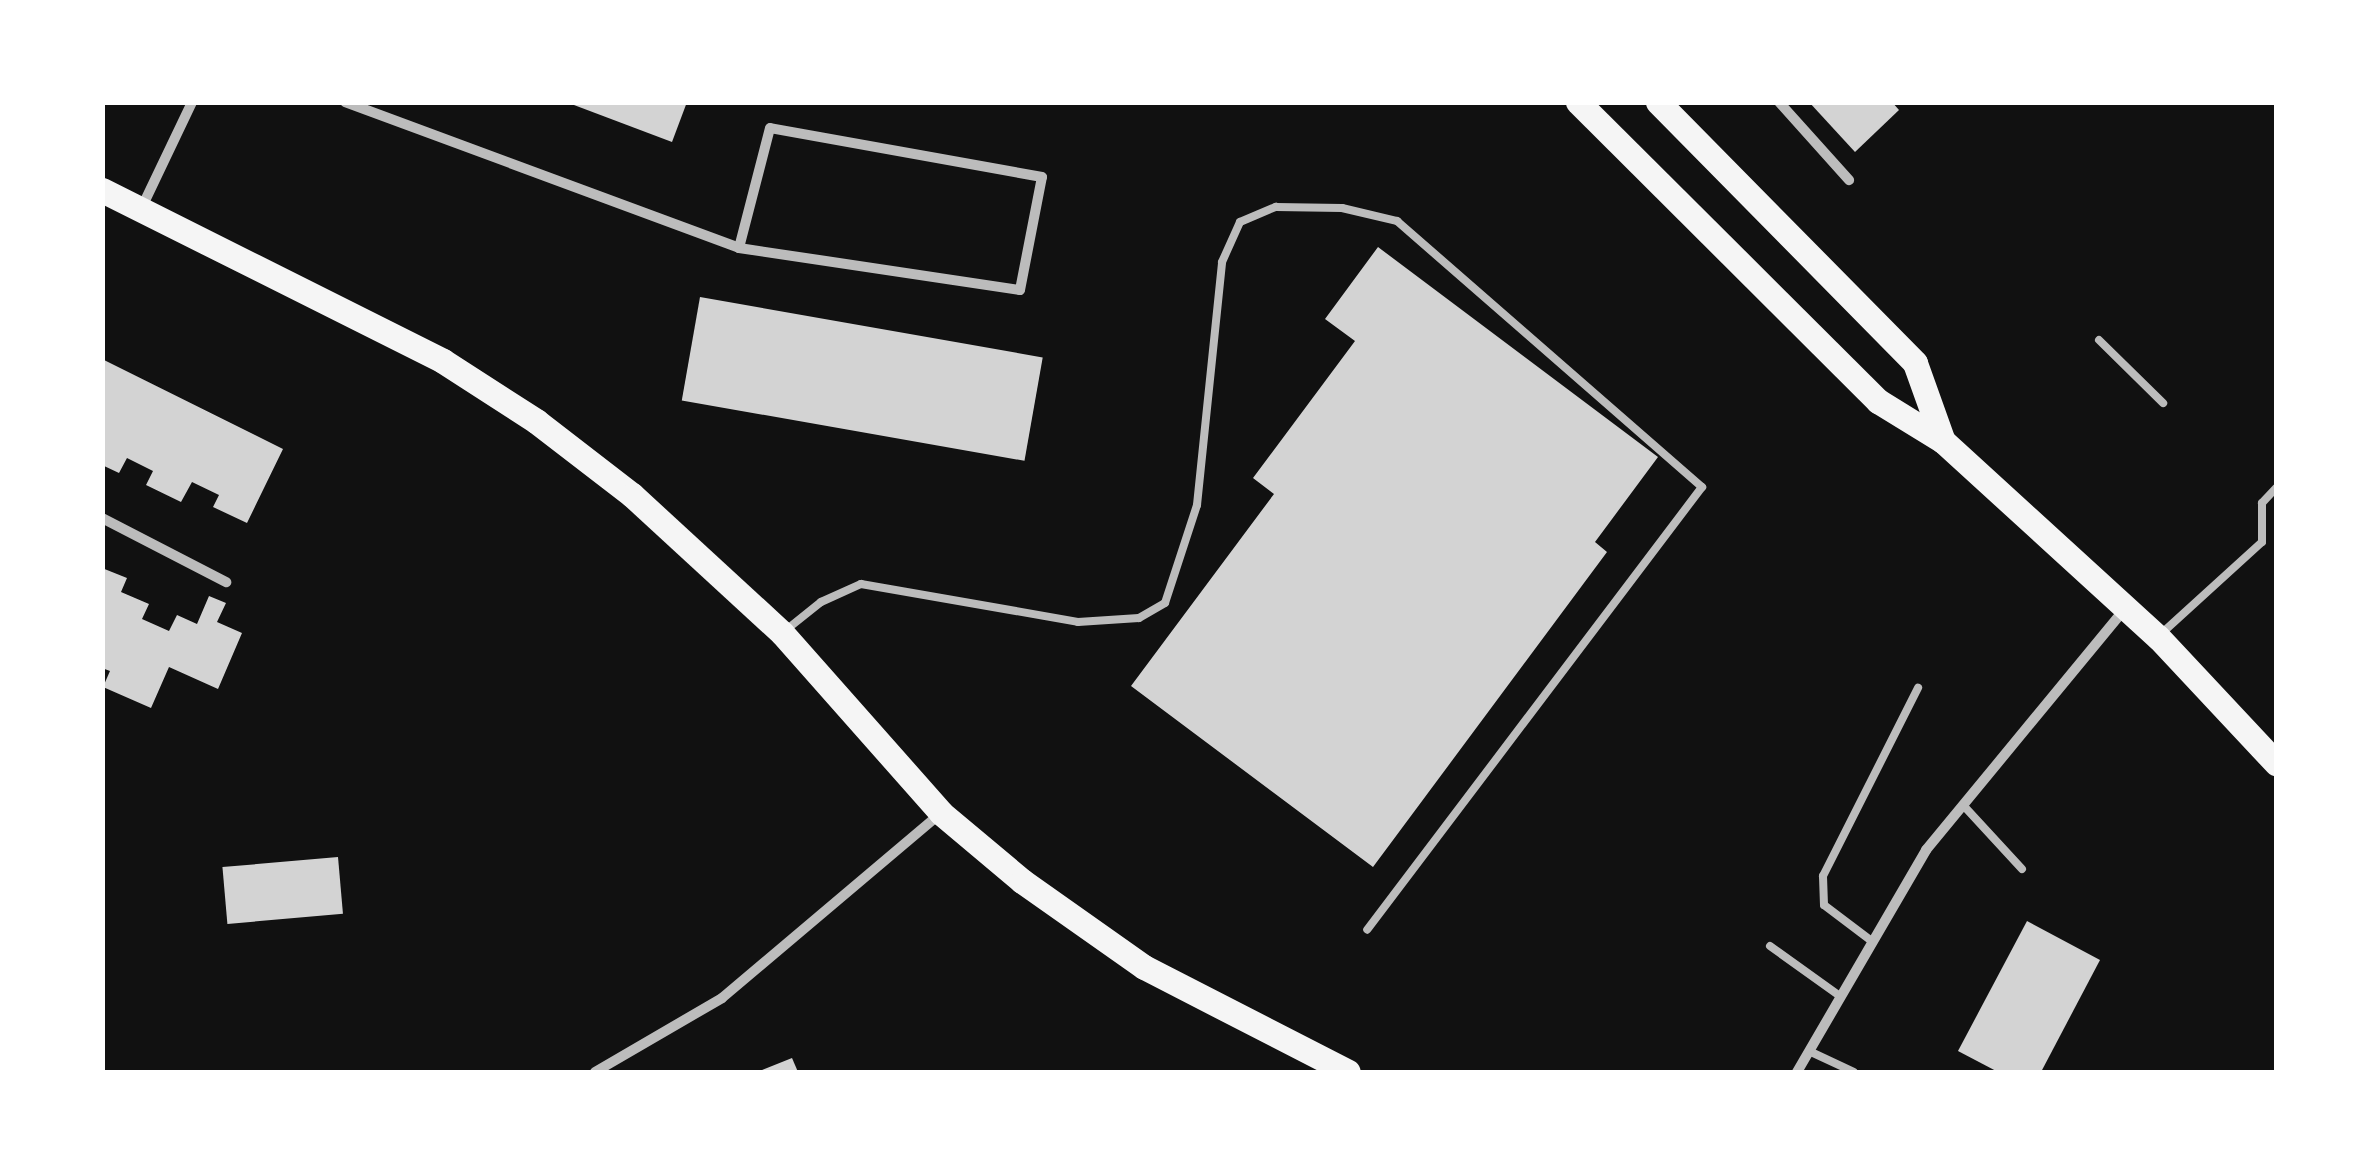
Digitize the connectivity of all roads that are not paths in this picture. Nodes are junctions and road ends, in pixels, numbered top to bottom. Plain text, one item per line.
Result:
1 (192, 102) edge
2 (346, 102) edge
3 (1578, 102) edge
4 (1658, 102) edge
5 (1779, 102) edge
6 (1849, 180) dead end
7 (102, 190) edge
8 (142, 207) junction
9 (739, 248) junction
10 (2099, 340) dead end
11 (2164, 403) dead end
12 (1943, 441) junction
13 (2276, 488) edge
14 (102, 518) edge
15 (226, 582) dead end
16 (2126, 608) junction
17 (782, 633) junction
18 (2158, 637) junction
19 (1918, 688) dead end
20 (2276, 763) edge
21 (1963, 805) junction
22 (941, 813) junction
23 (2022, 869) dead end
24 (1367, 930) dead end
25 (1870, 939) junction
26 (1770, 946) dead end
27 (1838, 994) junction
28 (1811, 1052) junction
29 (595, 1072) edge
30 (1348, 1072) edge
31 (1797, 1072) edge
32 (1854, 1072) edge

1 - 8 street
2 - 9 street
3 - 12 main road
4 - 12 main road
5 - 6 street
7 - 8 main road
8 - 17 main road
9 - 9 street
10 - 11 lane
12 - 16 main road
13 - 18 lane
14 - 15 street
16 - 18 main road
16 - 21 street
17 - 22 main road
17 - 24 lane
18 - 20 main road
19 - 25 lane
21 - 23 lane
21 - 25 street
22 - 29 street
22 - 30 main road
25 - 27 street
26 - 27 lane
27 - 28 street
28 - 31 street
28 - 32 lane

